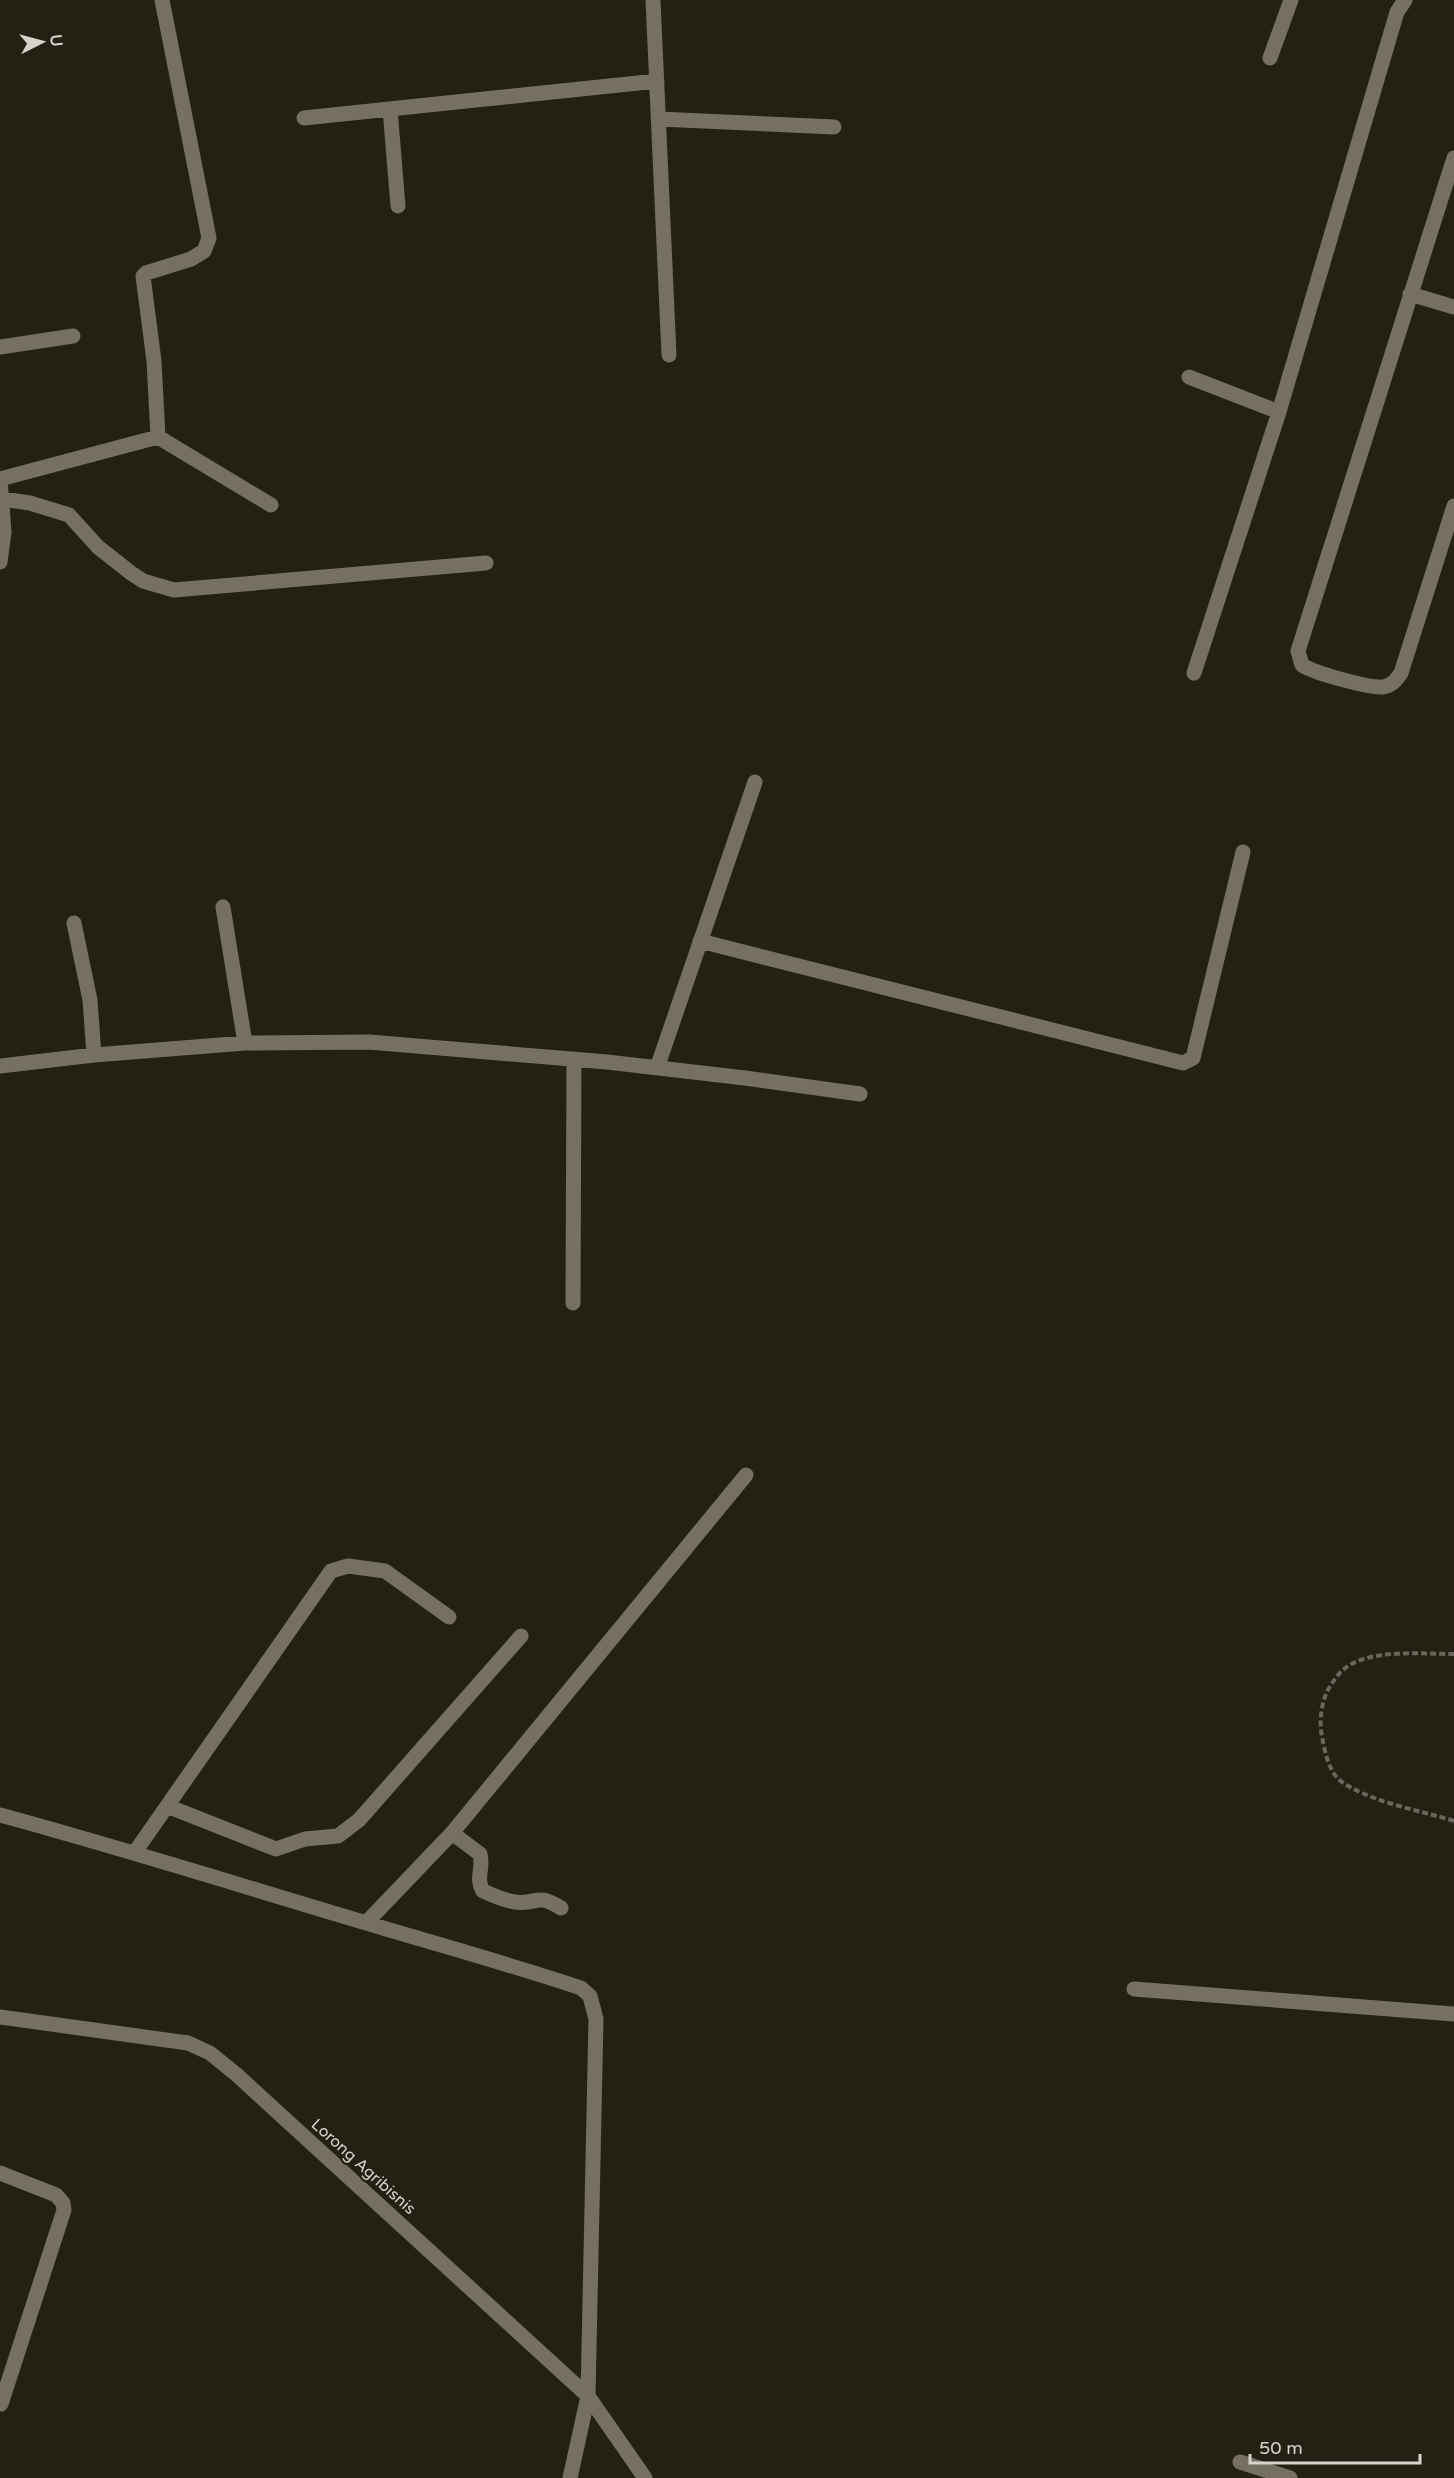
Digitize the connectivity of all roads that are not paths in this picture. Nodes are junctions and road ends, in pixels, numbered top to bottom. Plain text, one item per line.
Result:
1 (162, 0) edge
2 (653, 0) edge
3 (1291, 0) edge
4 (1404, 0) edge
5 (1270, 58) dead end
6 (657, 81) junction
7 (390, 109) junction
8 (304, 118) dead end
9 (659, 119) junction
10 (834, 127) dead end
11 (1454, 158) edge
12 (398, 206) dead end
13 (1410, 294) junction
14 (1454, 307) edge
15 (72, 336) dead end
16 (0, 347) edge
17 (669, 355) dead end
18 (1189, 377) dead end
19 (1279, 412) junction
20 (158, 437) junction
21 (0, 479) edge
22 (2, 499) junction
23 (271, 505) dead end
24 (1454, 506) edge
25 (2, 532) edge
26 (0, 562) edge
27 (486, 563) dead end
28 (1194, 673) dead end
29 (755, 782) dead end
30 (1243, 852) dead end
31 (224, 907) dead end
32 (74, 923) dead end
33 (700, 941) junction
34 (245, 1043) junction
35 (94, 1055) junction
36 (574, 1059) junction
37 (0, 1066) edge
38 (657, 1068) junction
39 (860, 1094) dead end
40 (573, 1303) dead end
41 (746, 1474) dead end
42 (448, 1617) dead end
43 (521, 1636) dead end
44 (166, 1806) junction
45 (0, 1815) edge
46 (452, 1833) junction
47 (135, 1852) junction
48 (561, 1908) dead end
49 (366, 1923) junction
50 (1134, 1989) dead end
51 (1454, 2014) edge
52 (0, 2017) edge
53 (0, 2173) edge
54 (588, 2396) junction
55 (1, 2404) edge
56 (1239, 2462) dead end
57 (570, 2478) edge
58 (645, 2478) edge
59 (1290, 2478) edge

1 - 20 street
2 - 6 street
3 - 5 street
4 - 19 street
6 - 7 street
6 - 9 street
7 - 8 street
7 - 12 street
9 - 10 street
9 - 17 street
11 - 13 street
13 - 14 street
13 - 24 street
15 - 16 street
18 - 19 street
19 - 28 street
20 - 21 street
20 - 23 street
21 - 22 street
22 - 25 street
22 - 27 street
25 - 26 street
29 - 33 street
30 - 33 street
31 - 34 street
32 - 35 street
33 - 38 street
34 - 35 street
34 - 36 street
35 - 37 street
36 - 38 street
36 - 40 street
38 - 39 street
41 - 46 street
42 - 44 street
43 - 44 street
44 - 47 street
45 - 47 street
46 - 48 street
46 - 49 street
47 - 49 street
49 - 54 street
50 - 51 street
52 - 54 street, Lorong Agribisnis
53 - 55 street
54 - 57 street
54 - 58 street, Lorong Agribisnis
56 - 59 street

